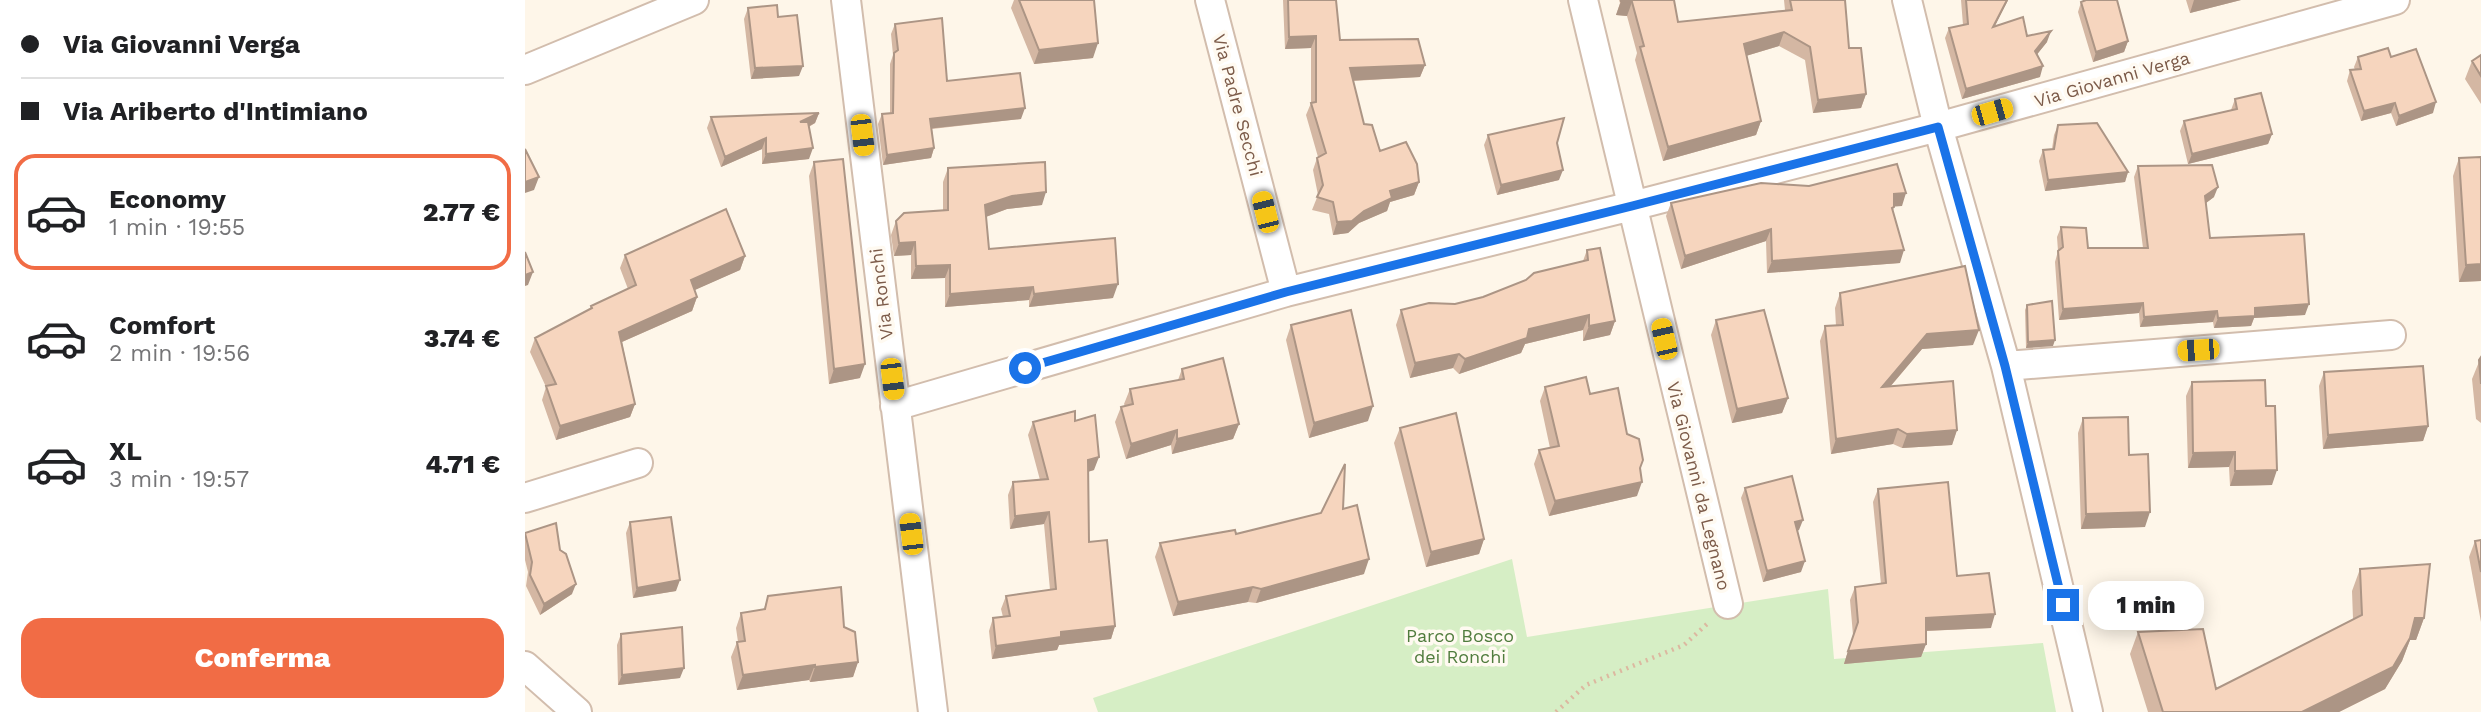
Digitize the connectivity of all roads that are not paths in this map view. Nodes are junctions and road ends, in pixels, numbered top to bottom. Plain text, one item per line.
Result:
1 (694, 0) edge
2 (846, 0) edge
3 (1210, 0) edge
4 (1583, 0) edge
5 (1907, 0) edge
6 (2396, 0) edge
7 (525, 70) edge
8 (1938, 127) junction
9 (1632, 206) junction
10 (1286, 292) junction
11 (2391, 335) dead end
12 (2005, 366) junction
13 (895, 406) junction
14 (638, 463) dead end
15 (525, 498) edge
16 (1728, 604) road end
17 (525, 666) edge
18 (577, 712) edge
19 (933, 712) edge
20 (2088, 712) edge

1 - 7 street
2 - 13 street, Via Ronchi
3 - 10 street, Via Padre Secchi
4 - 9 street, Via Giovanni da Legnano
5 - 8 street
6 - 8 street, Via Giovanni Verga
8 - 9 street, Via Giovanni Verga
8 - 12 street
9 - 10 street, Via Giovanni Verga
9 - 16 street, Via Giovanni da Legnano
10 - 13 street, Via Giovanni Verga
11 - 12 street
12 - 20 street
13 - 19 street, Via Ronchi
14 - 15 street
17 - 18 street

